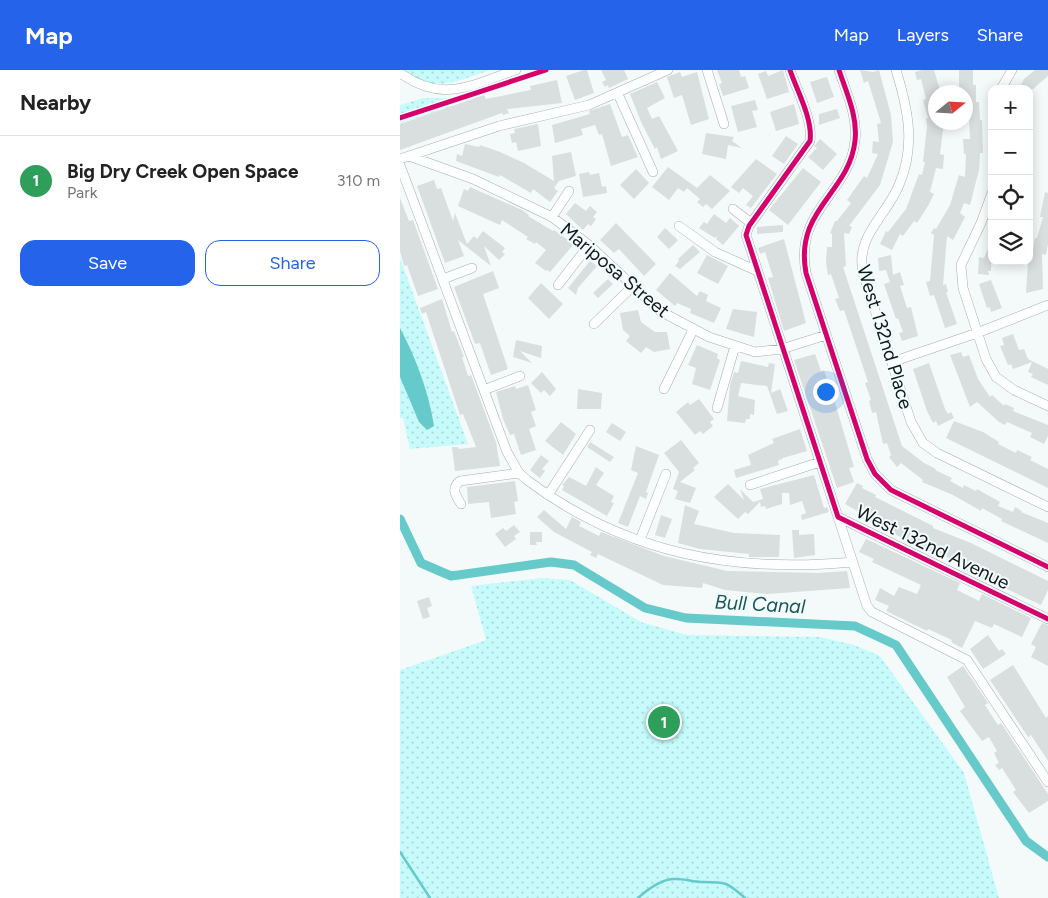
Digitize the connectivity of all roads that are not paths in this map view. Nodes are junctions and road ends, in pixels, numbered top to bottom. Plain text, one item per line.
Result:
1 (516, 70) edge
2 (668, 70) edge
3 (707, 70) edge
4 (790, 70) edge
5 (839, 70) edge
6 (896, 70) edge
7 (1012, 70) edge
8 (400, 73) edge
9 (1003, 85) edge
10 (618, 94) junction
11 (724, 124) dead end
12 (409, 156) junction
13 (400, 160) edge
14 (400, 165) edge
15 (653, 172) dead end
16 (569, 191) dead end
17 (988, 204) edge
18 (733, 209) dead end
19 (552, 217) junction
20 (751, 223) junction
21 (679, 226) dead end
22 (589, 245) junction
23 (472, 268) dead end
24 (757, 271) junction
25 (443, 279) junction
26 (558, 284) dead end
27 (633, 286) junction
28 (1048, 305) edge
29 (594, 324) dead end
30 (693, 330) junction
31 (977, 333) junction
32 (826, 335) junction
33 (735, 346) junction
34 (782, 349) junction
35 (892, 362) junction
36 (520, 376) dead end
37 (664, 389) dead end
38 (484, 390) junction
39 (1048, 406) edge
40 (716, 408) dead end
41 (590, 430) dead end
42 (820, 462) junction
43 (519, 473) junction
44 (666, 474) dead end
45 (750, 485) dead end
46 (548, 495) junction
47 (461, 504) dead end
48 (1048, 507) edge
49 (838, 517) junction
50 (640, 540) junction
51 (853, 562) junction
52 (1048, 567) edge
53 (1048, 619) edge
54 (1047, 780) edge

1 - 8 street
2 - 10 street
3 - 11 street
4 - 20 street
5 - 32 street, West 132nd Avenue
6 - 35 street, West 132nd Place
7 - 9 street
10 - 12 street
10 - 15 street
12 - 13 street
12 - 19 street, Mariposa Street
14 - 25 street
16 - 19 street
17 - 31 street
18 - 20 street
19 - 22 street, Mariposa Street
20 - 24 street, West 132nd Avenue
21 - 24 street
22 - 26 street
22 - 27 street, Mariposa Street
23 - 25 street
24 - 34 street, West 132nd Avenue
25 - 38 street
27 - 29 street
27 - 30 street, Mariposa Street
28 - 31 street
30 - 33 street, Mariposa Street
30 - 37 street
31 - 35 street
31 - 39 street
32 - 34 street, Mariposa Street
32 - 52 street, West 132nd Avenue
33 - 34 street, Mariposa Street
33 - 40 street
34 - 42 street, West 132nd Avenue
35 - 48 street, West 132nd Place
36 - 38 street
38 - 43 street
41 - 46 street
42 - 45 street
42 - 49 street, West 132nd Avenue
43 - 46 street
43 - 47 street
44 - 50 street
46 - 50 street
49 - 51 street
49 - 53 street, West 132nd Avenue
50 - 51 street
51 - 54 street

